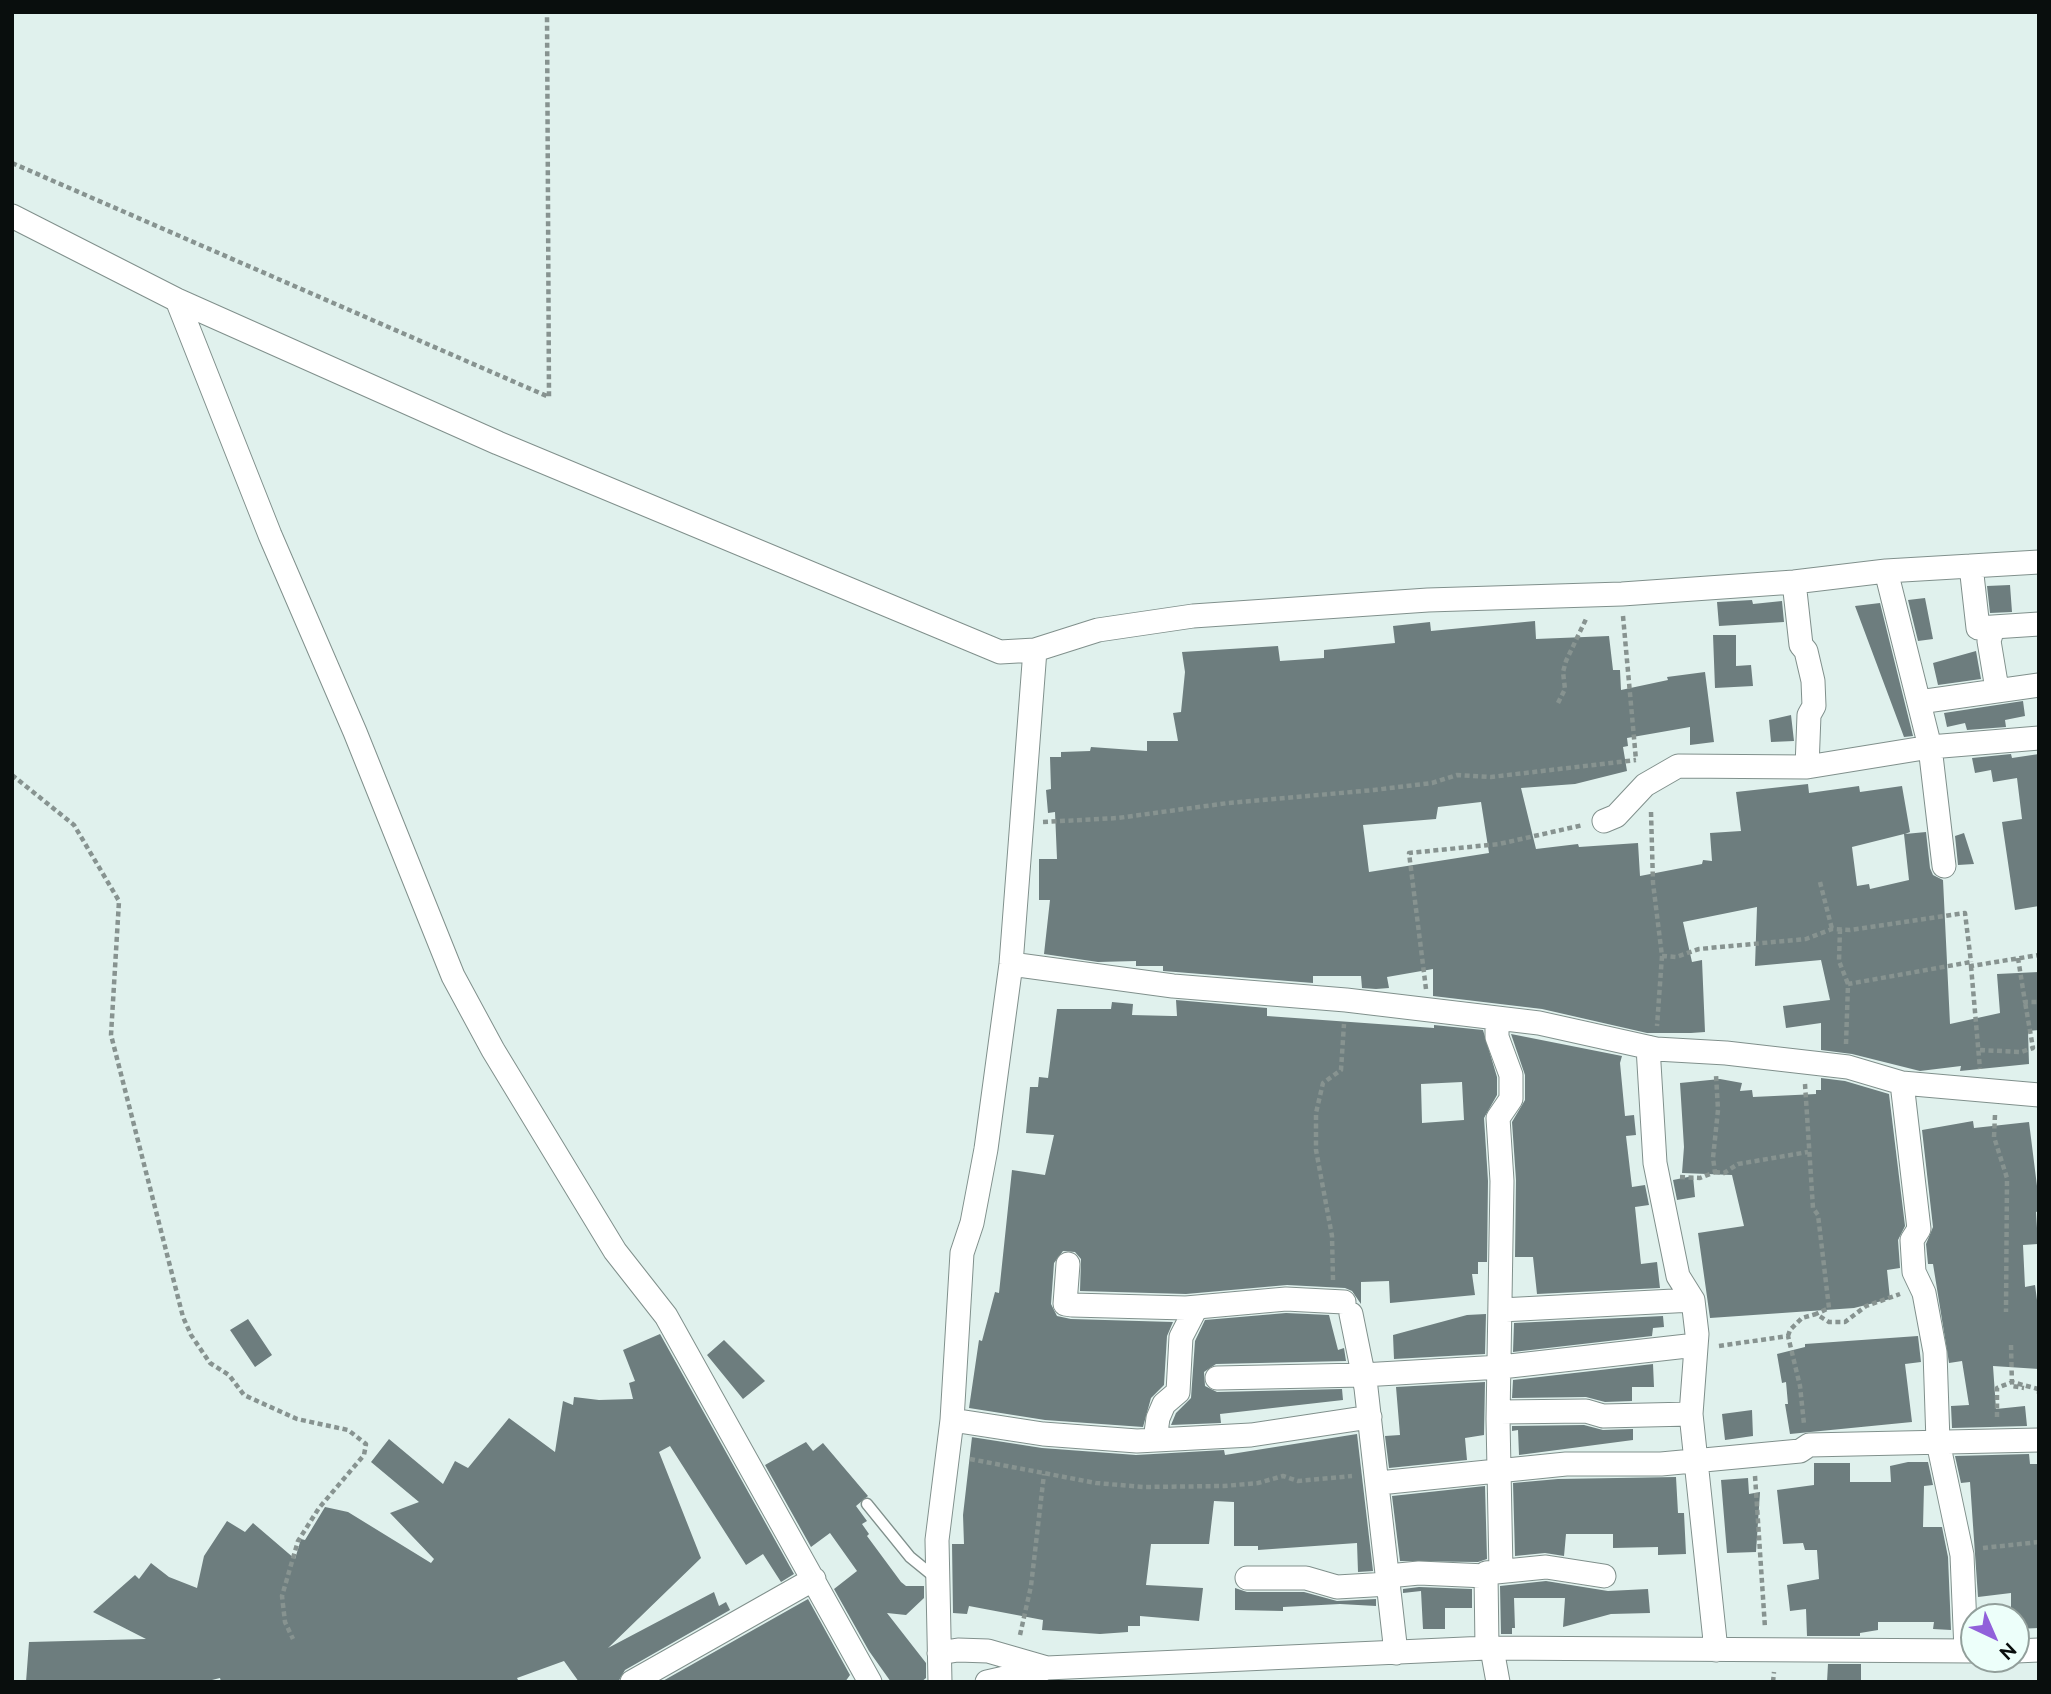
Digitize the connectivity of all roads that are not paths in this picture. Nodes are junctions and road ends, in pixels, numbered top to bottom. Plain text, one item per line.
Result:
1 (12, 216) edge
2 (177, 300) junction
3 (2039, 562) edge
4 (1971, 566) junction
5 (1886, 571) junction
6 (1794, 582) junction
7 (2039, 624) edge
8 (1993, 628) junction
9 (1035, 650) junction
10 (2039, 685) edge
11 (1997, 689) junction
12 (1919, 702) junction
13 (2039, 738) edge
14 (1930, 747) junction
15 (1807, 767) junction
16 (1604, 821) road end
17 (1944, 866) dead end
18 (1012, 964) junction
19 (1497, 1018) junction
20 (1648, 1047) junction
21 (1902, 1083) junction
22 (2039, 1095) edge
23 (1068, 1264) dead end
24 (1693, 1300) junction
25 (1196, 1308) junction
26 (1501, 1310) junction
27 (1696, 1348) junction
28 (1501, 1367) junction
29 (1362, 1376) junction
30 (1217, 1378) dead end
31 (1500, 1412) junction
32 (1691, 1413) junction
33 (1370, 1417) junction
34 (952, 1420) junction
35 (1155, 1440) junction
36 (2039, 1440) edge
37 (1938, 1442) junction
38 (1695, 1459) junction
39 (1499, 1469) junction
40 (1376, 1478) junction
41 (867, 1504) dead end
42 (1494, 1574) junction
43 (1604, 1576) dead end
44 (1247, 1578) dead end
45 (814, 1579) junction
46 (937, 1579) junction
47 (1389, 1580) junction
48 (1966, 1603) edge
49 (1490, 1649) junction
50 (1716, 1650) junction
51 (1960, 1651) edge
52 (939, 1653) junction
53 (1396, 1653) junction
54 (1047, 1668) junction
55 (632, 1682) edge
56 (870, 1682) edge
57 (940, 1682) edge
58 (987, 1682) edge
59 (1498, 1682) edge

1 - 2 street
2 - 9 street
2 - 45 street
3 - 4 street
4 - 5 street
4 - 8 street
5 - 6 street
5 - 12 street
6 - 9 street
6 - 15 street
7 - 8 street
8 - 11 street
9 - 18 street
10 - 11 street
11 - 12 street
12 - 14 street
13 - 14 street
14 - 15 street
14 - 17 street
15 - 16 street
18 - 19 street
18 - 34 street
19 - 20 street
19 - 26 street
20 - 21 street
20 - 24 street
21 - 22 street
21 - 37 street
23 - 25 street
24 - 26 street
24 - 27 street
25 - 29 street
25 - 35 street
26 - 28 street
27 - 28 street
27 - 32 street
28 - 29 street
28 - 31 street
29 - 30 street
29 - 33 street
31 - 32 street
31 - 39 street
32 - 38 street
33 - 35 street
33 - 40 street
34 - 35 street
34 - 46 street
36 - 37 street
37 - 38 street
37 - 48 street
38 - 39 street
38 - 50 street
39 - 40 street
39 - 42 street
40 - 47 street
41 - 46 lane
42 - 43 street
42 - 47 street
42 - 49 street
44 - 47 street
45 - 55 street
45 - 56 street
46 - 52 street
47 - 53 street
49 - 50 street
49 - 53 street
49 - 59 street
50 - 51 street
52 - 54 street
52 - 57 street
53 - 54 street
54 - 58 street

